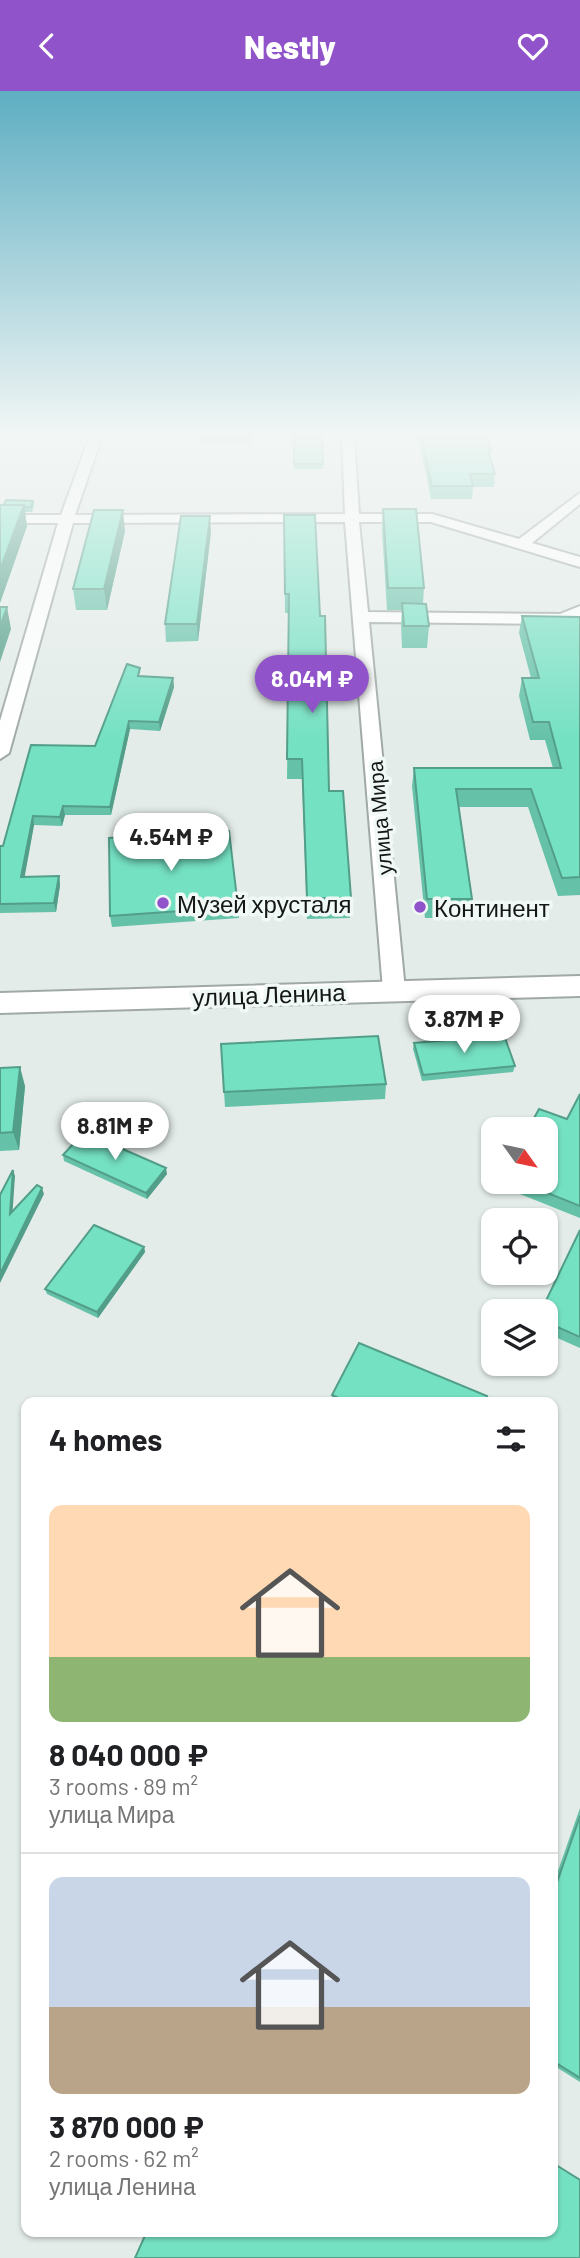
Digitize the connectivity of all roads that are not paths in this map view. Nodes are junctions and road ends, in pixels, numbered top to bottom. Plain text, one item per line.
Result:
1 (60, 537) edge
2 (354, 537) edge
3 (495, 537) edge
4 (531, 537) edge
5 (521, 545) junction
6 (580, 562) edge
7 (580, 611) edge
8 (361, 617) junction
9 (0, 753) edge
10 (580, 986) edge
11 (394, 990) junction
12 (0, 1003) edge

1 - 9 street
2 - 8 street, улица Мира
3 - 5 street
4 - 5 street
5 - 6 street
7 - 8 street
8 - 11 street, улица Мира
10 - 11 main road, улица Ленина
11 - 12 main road, улица Ленина

